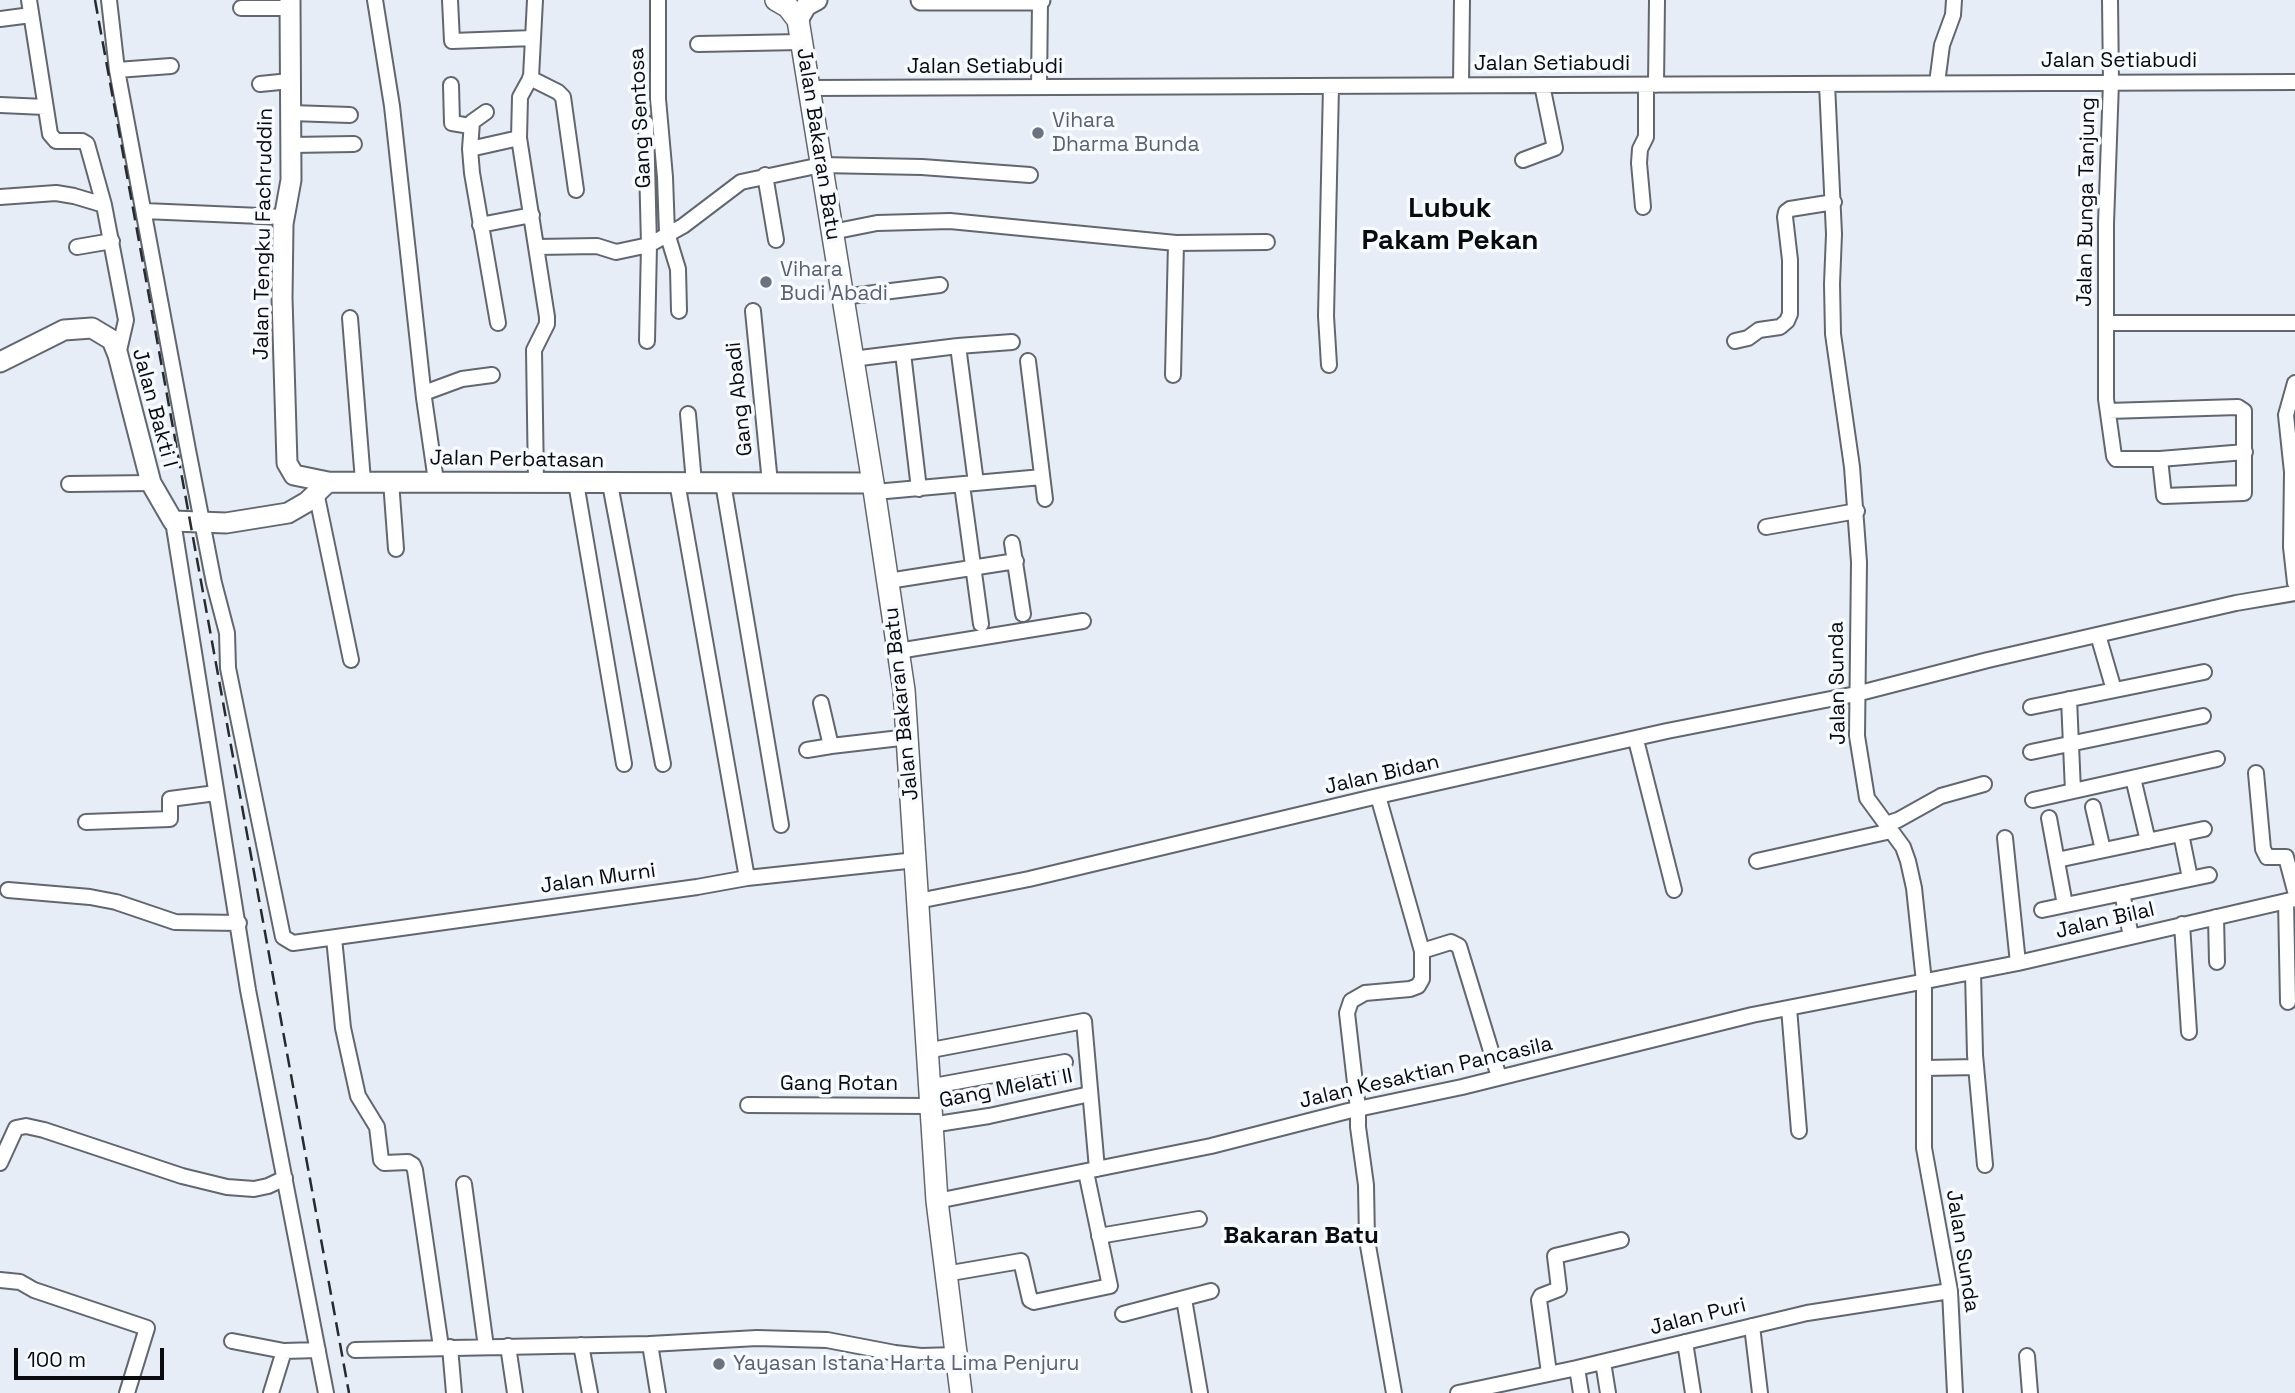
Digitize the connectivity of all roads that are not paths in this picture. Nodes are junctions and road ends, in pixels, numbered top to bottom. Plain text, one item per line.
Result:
1 (29, 0) edge
2 (109, 0) edge
3 (375, 0) edge
4 (450, 0) edge
5 (535, 0) edge
6 (658, 0) edge
7 (776, 0) edge
8 (817, 0) edge
9 (921, 0) edge
10 (1462, 0) edge
11 (1657, 0) edge
12 (1954, 0) edge
13 (2109, 0) edge
14 (1040, 1) edge
15 (290, 4) edge
16 (241, 8) dead end
17 (31, 15) junction
18 (0, 19) edge
19 (798, 20) junction
20 (533, 38) junction
21 (802, 42) junction
22 (698, 44) dead end
23 (171, 66) dead end
24 (117, 70) junction
25 (530, 78) junction
26 (290, 81) junction
27 (2111, 82) junction
28 (2295, 82) edge
29 (1937, 83) junction
30 (260, 84) dead end
31 (1827, 84) junction
32 (451, 85) dead end
33 (1461, 85) junction
34 (1542, 85) junction
35 (1651, 85) junction
36 (1331, 86) junction
37 (1039, 88) junction
38 (808, 89) junction
39 (0, 105) edge
40 (45, 107) junction
41 (291, 113) junction
42 (486, 113) dead end
43 (350, 115) dead end
44 (646, 124) dead end
45 (470, 126) junction
46 (519, 138) junction
47 (355, 144) dead end
48 (290, 145) junction
49 (470, 149) junction
50 (1523, 160) dead end
51 (821, 165) junction
52 (765, 175) junction
53 (1030, 175) dead end
54 (576, 190) dead end
55 (0, 197) edge
56 (102, 201) junction
57 (1834, 202) junction
58 (1643, 207) dead end
59 (144, 211) junction
60 (532, 215) junction
61 (284, 217) junction
62 (480, 225) junction
63 (832, 232) junction
64 (667, 233) junction
65 (776, 240) dead end
66 (112, 241) junction
67 (1267, 242) dead end
68 (1176, 243) junction
69 (649, 246) junction
70 (77, 247) dead end
71 (537, 247) junction
72 (940, 285) dead end
73 (842, 297) junction
74 (753, 310) dead end
75 (679, 311) dead end
76 (350, 318) dead end
77 (498, 323) dead end
78 (2106, 323) junction
79 (2295, 323) edge
80 (647, 341) dead end
81 (1735, 341) dead end
82 (1012, 342) dead end
83 (958, 346) junction
84 (903, 353) junction
85 (118, 355) junction
86 (852, 359) junction
87 (1028, 360) dead end
88 (0, 362) edge
89 (1329, 365) dead end
90 (492, 375) dead end
91 (1173, 375) dead end
92 (2295, 383) edge
93 (424, 393) junction
94 (2108, 411) junction
95 (688, 414) dead end
96 (2245, 453) junction
97 (2161, 459) junction
98 (1042, 477) junction
99 (363, 481) junction
100 (390, 481) junction
101 (436, 481) junction
102 (151, 483) junction
103 (536, 483) junction
104 (576, 483) junction
105 (686, 483) junction
106 (723, 483) junction
107 (770, 483) junction
108 (69, 484) dead end
109 (610, 484) junction
110 (969, 484) junction
111 (322, 487) junction
112 (874, 488) junction
113 (919, 489) junction
114 (1045, 499) dead end
115 (1857, 511) junction
116 (173, 522) junction
117 (202, 523) junction
118 (1766, 527) dead end
119 (1013, 543) dead end
120 (396, 549) dead end
121 (1016, 561) junction
122 (974, 567) junction
123 (888, 581) junction
124 (2295, 583) edge
125 (2295, 593) edge
126 (1023, 614) dead end
127 (1083, 621) dead end
128 (981, 624) dead end
129 (2098, 635) junction
130 (898, 651) junction
131 (351, 660) dead end
132 (2204, 672) dead end
133 (2114, 690) junction
134 (1856, 694) junction
135 (2068, 699) junction
136 (821, 703) dead end
137 (2031, 707) dead end
138 (2203, 716) dead end
139 (909, 737) junction
140 (1636, 740) junction
141 (2071, 744) junction
142 (831, 746) junction
143 (807, 750) dead end
144 (2031, 752) dead end
145 (2217, 759) dead end
146 (624, 764) dead end
147 (663, 764) dead end
148 (2256, 773) dead end
149 (2133, 778) junction
150 (1984, 784) dead end
151 (2073, 791) junction
152 (216, 793) junction
153 (1378, 796) junction
154 (2032, 800) dead end
155 (2092, 807) dead end
156 (2049, 818) dead end
157 (86, 822) dead end
158 (781, 825) dead end
159 (1889, 827) junction
160 (2204, 829) dead end
161 (2181, 834) junction
162 (2005, 838) dead end
163 (2148, 841) junction
164 (2103, 850) junction
165 (916, 860) junction
166 (2057, 860) junction
167 (1757, 861) dead end
168 (2209, 875) dead end
169 (747, 878) junction
170 (2190, 878) junction
171 (8, 890) dead end
172 (1674, 890) dead end
173 (2122, 893) junction
174 (2292, 897) edge
175 (918, 901) junction
176 (2065, 905) junction
177 (2042, 910) dead end
178 (2216, 917) junction
179 (239, 923) junction
180 (2182, 924) junction
181 (2130, 936) junction
182 (334, 938) junction
183 (1422, 951) junction
184 (2217, 962) dead end
185 (2018, 963) junction
186 (1973, 972) junction
187 (1924, 982) junction
188 (2288, 1002) dead end
189 (1789, 1008) junction
190 (2189, 1032) dead end
191 (926, 1051) junction
192 (1065, 1062) dead end
193 (1976, 1067) junction
194 (1925, 1068) junction
195 (1499, 1077) junction
196 (1090, 1094) junction
197 (748, 1105) dead end
198 (930, 1106) junction
199 (1358, 1109) junction
200 (1799, 1131) dead end
201 (0, 1163) edge
202 (1985, 1165) dead end
203 (1092, 1170) junction
204 (285, 1178) junction
205 (464, 1184) dead end
206 (937, 1201) junction
207 (1199, 1219) dead end
208 (1099, 1236) junction
209 (1621, 1240) dead end
210 (944, 1274) junction
211 (0, 1280) edge
212 (1211, 1291) dead end
213 (1951, 1291) junction
214 (1184, 1299) junction
215 (1123, 1314) dead end
216 (1752, 1326) junction
217 (232, 1341) dead end
218 (1685, 1342) junction
219 (650, 1344) junction
220 (581, 1345) junction
221 (508, 1346) junction
222 (446, 1347) junction
223 (486, 1347) junction
224 (318, 1350) junction
225 (355, 1350) dead end
226 (284, 1351) junction
227 (956, 1355) junction
228 (2027, 1356) dead end
229 (1603, 1362) junction
230 (1577, 1368) junction
231 (1549, 1373) junction
232 (1955, 1391) edge
233 (127, 1393) edge
234 (271, 1393) edge
235 (326, 1393) edge
236 (454, 1393) edge
237 (515, 1393) edge
238 (590, 1393) edge
239 (658, 1393) edge
240 (961, 1393) edge
241 (1200, 1393) edge
242 (1394, 1393) edge
243 (1458, 1393) edge
244 (1581, 1393) edge
245 (1608, 1393) edge
246 (1693, 1393) edge
247 (1760, 1393) edge
248 (2031, 1393) edge

1 - 17 street
2 - 24 street
3 - 93 street
4 - 20 street
5 - 20 street
6 - 64 street, Gang Sentosa
7 - 19 highway, Jalan Bakaran Batu
8 - 19 main road, Jalan Bakaran Batu
9 - 14 main road
10 - 33 street
11 - 35 street
12 - 29 street
13 - 27 street, Jalan Bunga Tanjung
14 - 37 street
15 - 16 street
15 - 26 main road, Jalan Tengku Fachruddin
17 - 18 street
17 - 40 street
19 - 21 highway, Jalan Bakaran Batu
20 - 25 street
21 - 22 street
21 - 38 highway, Jalan Bakaran Batu
23 - 24 street
24 - 59 street
25 - 46 street
25 - 54 street
26 - 30 street
26 - 41 main road, Jalan Tengku Fachruddin
27 - 28 street, Jalan Setiabudi
27 - 29 street, Jalan Setiabudi
27 - 78 street, Jalan Bunga Tanjung
29 - 31 street, Jalan Setiabudi
31 - 35 street, Jalan Setiabudi
31 - 57 street, Jalan Sunda
32 - 45 street
33 - 34 street, Jalan Setiabudi
33 - 36 street, Jalan Setiabudi
34 - 35 street, Jalan Setiabudi
34 - 50 street
35 - 58 street
36 - 37 street, Jalan Setiabudi
36 - 89 street
37 - 38 street, Jalan Setiabudi
38 - 51 highway, Jalan Bakaran Batu
39 - 40 street
40 - 56 street
41 - 43 street
41 - 48 main road, Jalan Tengku Fachruddin
42 - 45 street
44 - 69 street
45 - 49 street
46 - 49 street
46 - 60 street
47 - 48 street
48 - 61 main road, Jalan Tengku Fachruddin
49 - 62 street
51 - 52 street
51 - 53 street
51 - 63 highway, Jalan Bakaran Batu
52 - 64 street
52 - 65 street
55 - 56 street
56 - 66 street
57 - 81 street
57 - 115 street, Jalan Sunda
59 - 61 street
59 - 117 street
60 - 62 street
60 - 71 street
61 - 111 main road, Jalan Tengku Fachruddin
62 - 77 street
63 - 68 street
63 - 73 highway, Jalan Bakaran Batu
64 - 69 street
64 - 75 street, Gang Sentosa
66 - 70 street
66 - 85 street
67 - 68 street
68 - 91 street
69 - 71 street
69 - 80 street
71 - 103 street
72 - 73 street
73 - 86 highway, Jalan Bakaran Batu
74 - 107 street, Gang Abadi
76 - 99 street
78 - 79 street
78 - 94 street, Jalan Bunga Tanjung
82 - 83 street
83 - 84 street
83 - 110 street
84 - 86 street
84 - 113 street
85 - 88 main road, Jalan Bakti I
85 - 102 main road, Jalan Bakti I
86 - 112 highway, Jalan Bakaran Batu
87 - 98 street
90 - 93 street
92 - 124 street
93 - 101 street
94 - 96 street
94 - 97 street, Jalan Bunga Tanjung
95 - 105 street
96 - 97 street
96 - 97 street
98 - 110 street
98 - 114 street
99 - 100 main road, Jalan Perbatasan
99 - 111 main road, Jalan Perbatasan
100 - 101 main road, Jalan Perbatasan
100 - 120 street
101 - 103 main road, Jalan Perbatasan
102 - 108 street
102 - 116 main road, Jalan Bakti I
103 - 104 main road, Jalan Perbatasan
104 - 109 main road, Jalan Perbatasan
104 - 146 street
105 - 106 main road, Jalan Perbatasan
105 - 109 main road, Jalan Perbatasan
105 - 169 street
106 - 107 main road, Jalan Perbatasan
106 - 158 street
107 - 112 main road, Jalan Perbatasan
109 - 147 street
110 - 113 street
110 - 122 street
111 - 117 main road
111 - 131 street
112 - 113 street
112 - 123 highway, Jalan Bakaran Batu
115 - 118 street
115 - 134 street, Jalan Sunda
116 - 117 main road
116 - 152 street
117 - 182 street, Jalan Murni
119 - 121 street
121 - 122 street
121 - 126 street
122 - 123 street
122 - 128 street
123 - 130 highway, Jalan Bakaran Batu
125 - 129 street, Jalan Bidan
127 - 130 street
129 - 133 street
129 - 134 street, Jalan Bidan
130 - 139 highway, Jalan Bakaran Batu
132 - 133 street
133 - 135 street
134 - 140 street, Jalan Bidan
134 - 159 street, Jalan Sunda
135 - 137 street
135 - 141 street
136 - 142 street
138 - 141 street
139 - 142 street
139 - 165 highway, Jalan Bakaran Batu
140 - 153 street, Jalan Bidan
140 - 172 street
141 - 144 street
141 - 151 street
142 - 143 street
145 - 149 street
148 - 174 street
149 - 151 street
149 - 163 street
150 - 159 street
151 - 154 street
152 - 157 street
152 - 179 street
153 - 175 street, Jalan Bidan
153 - 183 street
155 - 164 street
156 - 166 street
159 - 167 street
159 - 187 street, Jalan Sunda
160 - 161 street
161 - 163 street
161 - 170 street
162 - 185 street
163 - 164 street
164 - 166 street
165 - 169 street, Jalan Murni
165 - 175 highway, Jalan Bakaran Batu
166 - 176 street
168 - 170 street
169 - 182 street, Jalan Murni
170 - 173 street
171 - 179 street
173 - 176 street
173 - 181 street
174 - 178 street, Jalan Bilal
174 - 188 street
175 - 191 highway, Jalan Bakaran Batu
176 - 177 street
178 - 180 street, Jalan Bilal
178 - 184 street
179 - 204 street
180 - 181 street, Jalan Bilal
180 - 190 street
181 - 185 street, Jalan Bilal
182 - 222 street
183 - 195 street
183 - 199 street
185 - 186 street, Jalan Bilal
186 - 187 street, Jalan Bilal
186 - 193 street
187 - 189 street, Jalan Kesaktian Pancasila
187 - 194 street, Jalan Sunda
189 - 195 street, Jalan Kesaktian Pancasila
189 - 200 street
191 - 196 street
191 - 198 highway, Jalan Bakaran Batu
192 - 198 street
193 - 194 street
193 - 202 street
194 - 213 street, Jalan Sunda
195 - 199 street, Jalan Kesaktian Pancasila
196 - 198 street, Gang Melati II
196 - 203 street
197 - 198 street, Gang Rotan
198 - 206 highway, Jalan Bakaran Batu
199 - 203 street, Jalan Kesaktian Pancasila
199 - 242 street
201 - 204 street
203 - 206 street, Jalan Kesaktian Pancasila
203 - 208 street
204 - 224 street
205 - 223 street
206 - 210 highway, Jalan Bakaran Batu
207 - 208 street
208 - 210 street
209 - 231 street
210 - 227 highway, Jalan Bakaran Batu
211 - 233 street
212 - 214 street
213 - 216 street, Jalan Puri
213 - 232 street, Jalan Sunda
214 - 215 street
214 - 241 street
216 - 218 street, Jalan Puri
216 - 247 street
217 - 226 street
218 - 229 street, Jalan Puri
218 - 246 street
219 - 220 street
219 - 227 street
219 - 239 street
220 - 221 street
220 - 238 street
221 - 223 street
221 - 237 street
222 - 223 street
222 - 225 street
222 - 236 street
224 - 226 street
224 - 235 street
226 - 234 street
227 - 240 highway, Jalan Bakaran Batu
228 - 248 street
229 - 230 street, Jalan Puri
229 - 245 street
230 - 231 street, Jalan Puri
230 - 244 street
231 - 243 street, Jalan Puri

